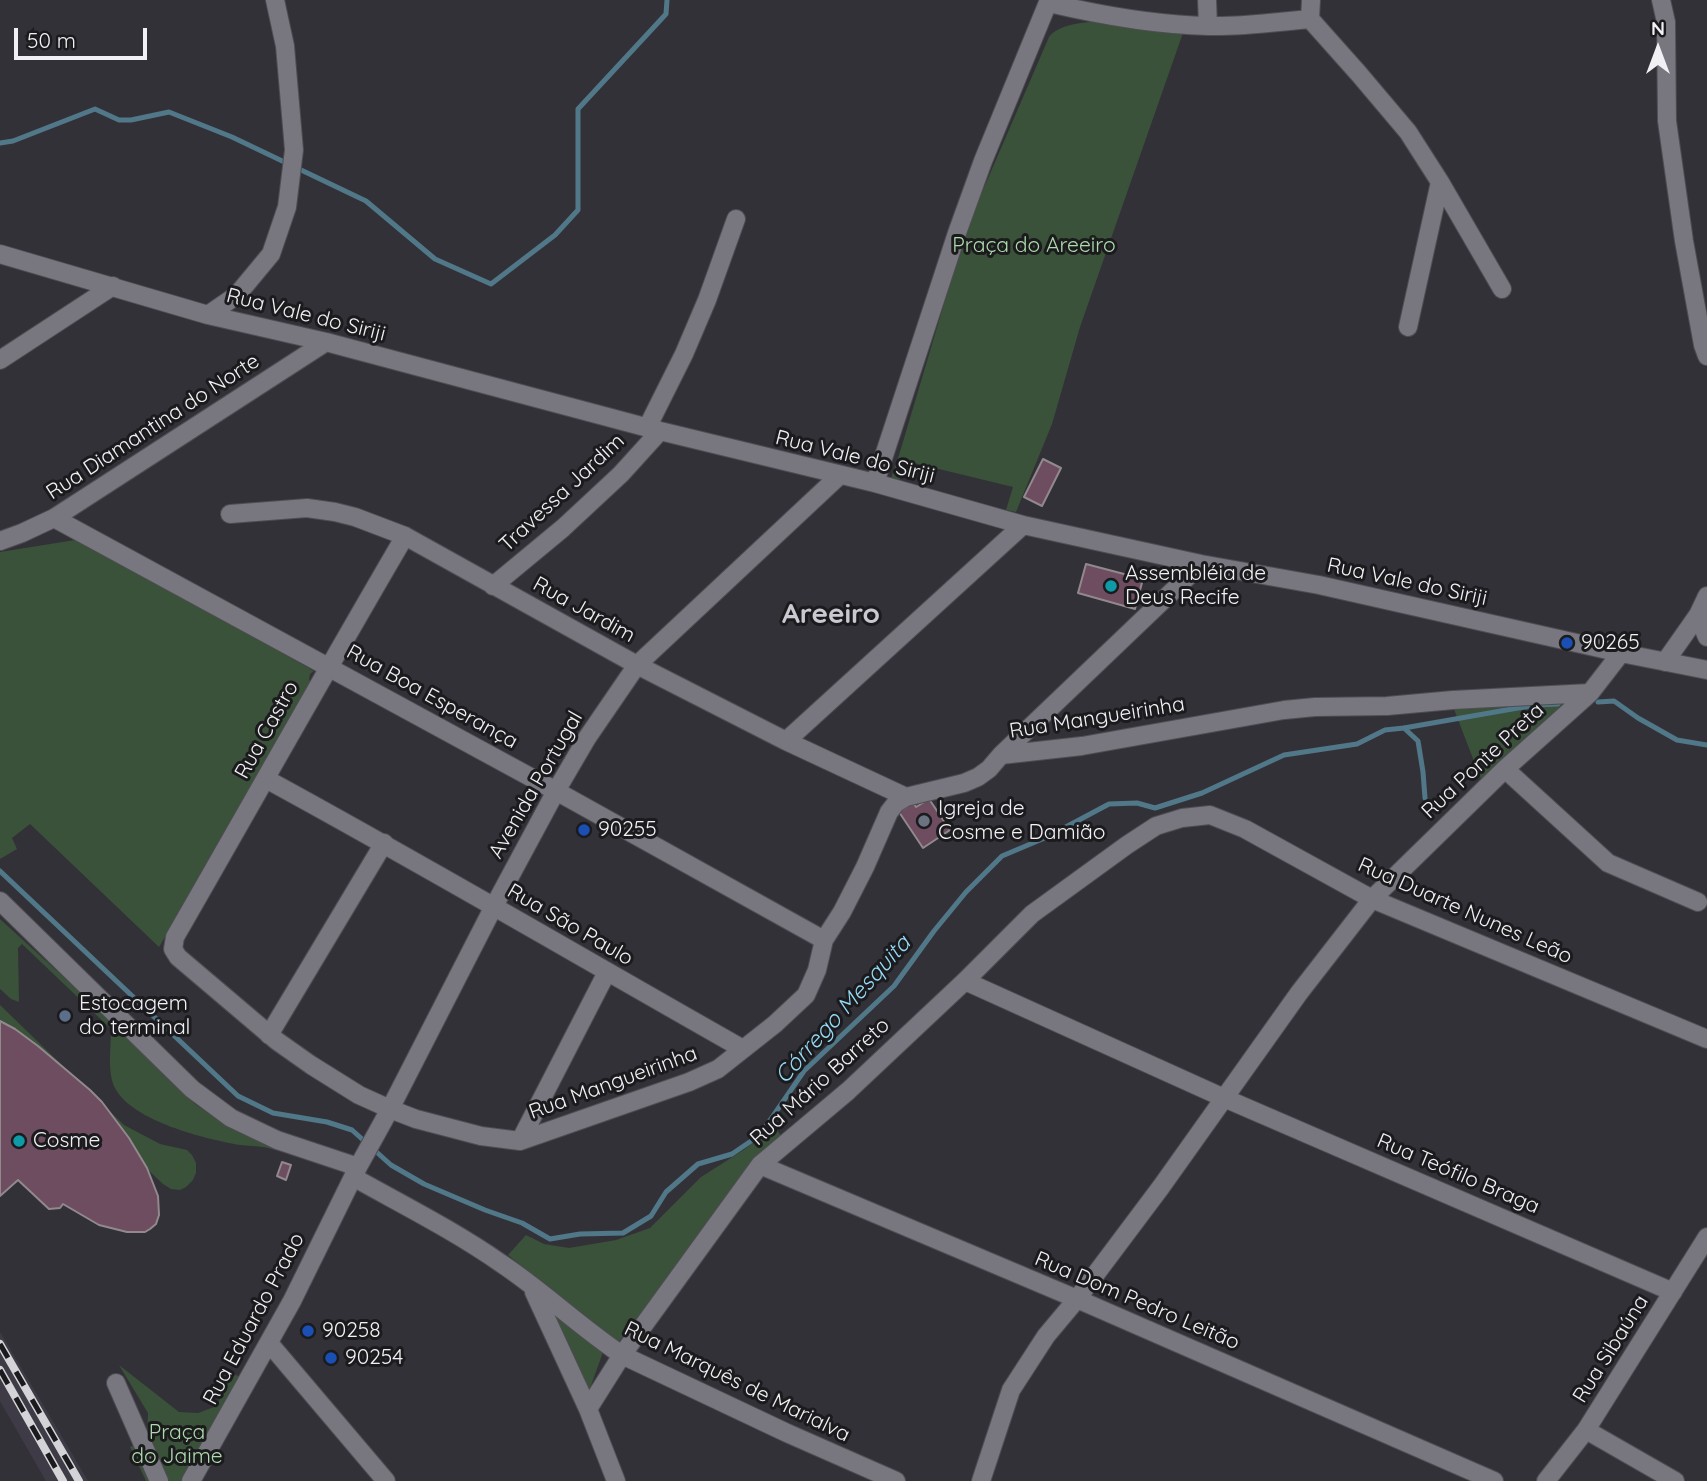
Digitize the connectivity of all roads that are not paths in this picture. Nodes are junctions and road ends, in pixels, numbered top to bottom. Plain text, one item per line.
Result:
1 (275, 0) edge
2 (1207, 0) edge
3 (1311, 0) edge
4 (1661, 0) edge
5 (1049, 2) edge
6 (1310, 19) junction
7 (1208, 26) junction
8 (1440, 183) junction
9 (736, 219) dead end
10 (0, 254) edge
11 (113, 286) junction
12 (1502, 289) dead end
13 (208, 315) junction
14 (1408, 327) dead end
15 (326, 342) junction
16 (1707, 356) edge
17 (0, 360) edge
18 (654, 430) junction
19 (840, 475) junction
20 (874, 483) junction
21 (230, 514) dead end
22 (54, 518) junction
23 (1023, 524) junction
24 (405, 536) junction
25 (0, 541) edge
26 (1200, 564) junction
27 (493, 586) junction
28 (1707, 596) edge
29 (1698, 615) junction
30 (1707, 637) edge
31 (1621, 653) junction
32 (1665, 663) junction
33 (637, 665) junction
34 (328, 666) junction
35 (1707, 670) edge
36 (1590, 693) junction
37 (786, 741) junction
38 (1001, 755) junction
39 (1505, 769) junction
40 (266, 779) junction
41 (556, 791) junction
42 (906, 797) junction
43 (1210, 815) joint
44 (384, 844) junction
45 (1372, 899) junction
46 (0, 901) edge
47 (1698, 902) dead end
48 (493, 908) junction
49 (824, 940) junction
50 (173, 949) joint
51 (607, 972) junction
52 (965, 981) junction
53 (269, 1035) junction
54 (1707, 1040) edge
55 (743, 1049) junction
56 (1224, 1098) junction
57 (390, 1109) junction
58 (520, 1141) junction
59 (760, 1165) junction
60 (355, 1172) junction
61 (1707, 1237) edge
62 (532, 1287) junction
63 (1674, 1292) junction
64 (1077, 1299) junction
65 (269, 1343) junction
66 (622, 1355) junction
67 (116, 1383) dead end
68 (588, 1409) junction
69 (1586, 1430) junction
70 (159, 1481) edge
71 (191, 1481) edge
72 (387, 1481) edge
73 (616, 1481) edge
74 (896, 1481) edge
75 (981, 1481) edge
76 (1494, 1481) edge
77 (1546, 1481) edge
78 (1675, 1481) edge

1 - 13 street
2 - 7 street
3 - 6 street
4 - 16 street
5 - 7 street
5 - 20 street
6 - 7 street
6 - 8 street
8 - 12 street
8 - 14 street
9 - 18 street, Travessa Jardim
10 - 11 street, Rua Vale do Siriji
11 - 13 street, Rua Vale do Siriji
11 - 17 street
13 - 15 street, Rua Vale do Siriji
15 - 18 street, Rua Vale do Siriji
15 - 22 street, Rua Diamantina do Norte
18 - 19 street, Rua Vale do Siriji
18 - 27 street, Travessa Jardim
19 - 20 street, Rua Vale do Siriji
19 - 33 street, Avenida Portugal
20 - 23 street, Rua Vale do Siriji
21 - 24 street, Rua Jardim
22 - 25 street, Rua Diamantina do Norte
22 - 34 street, Rua Boa Esperança
23 - 26 street, Rua Vale do Siriji
23 - 37 street
24 - 27 street, Rua Jardim
24 - 34 street, Rua Castro
26 - 31 street, Rua Vale do Siriji
26 - 38 street
27 - 33 street, Rua Jardim
28 - 29 street
29 - 30 street
29 - 32 street
31 - 32 street, Rua Vale do Siriji
31 - 36 street, Rua Ponte Preta
32 - 35 street, Rua Vale do Siriji
33 - 37 street, Rua Jardim
33 - 41 street, Avenida Portugal
34 - 40 street, Rua Castro
34 - 41 street, Rua Boa Esperança
36 - 38 street, Rua Mangueirinha
36 - 39 street, Rua Ponte Preta
37 - 42 street, Rua Jardim
38 - 42 street, Rua Mangueirinha
39 - 45 street, Rua Ponte Preta
39 - 47 street
40 - 44 street, Rua São Paulo
40 - 50 street, Rua Castro
41 - 48 street, Avenida Portugal
41 - 49 street, Rua Boa Esperança
42 - 49 street, Rua Mangueirinha
43 - 45 street, Rua Duarte Nunes Leão
43 - 52 street, Rua Mário Barreto
44 - 48 street, Rua São Paulo
44 - 53 street
45 - 54 street, Rua Duarte Nunes Leão
45 - 56 street
46 - 60 street, Rua Marquês de Marialva
48 - 51 street, Rua São Paulo
48 - 57 street, Avenida Portugal
49 - 55 street, Rua Mangueirinha
50 - 53 street, Rua Mangueirinha
51 - 55 street, Rua São Paulo
51 - 58 street
52 - 56 street, Rua Teófilo Braga
52 - 59 street, Rua Mário Barreto
53 - 57 street, Rua Mangueirinha
55 - 58 street, Rua Mangueirinha
56 - 63 street, Rua Teófilo Braga
56 - 64 street
57 - 58 street, Rua Mangueirinha
57 - 60 street, Avenida Portugal
59 - 64 street, Rua Dom Pedro Leitão
59 - 66 street, Rua Mário Barreto
60 - 62 street, Rua Marquês de Marialva
60 - 65 street, Rua Eduardo Prado
61 - 63 street, Rua Sibaúna
62 - 66 street, Rua Marquês de Marialva
62 - 68 street
63 - 69 street, Rua Sibaúna
64 - 75 street
64 - 76 street, Rua Dom Pedro Leitão
65 - 71 street, Rua Eduardo Prado
65 - 72 street
66 - 68 street, Rua Mário Barreto
66 - 74 street, Rua Marquês de Marialva
67 - 70 street
68 - 73 street
69 - 77 street, Rua Sibaúna
69 - 78 street

